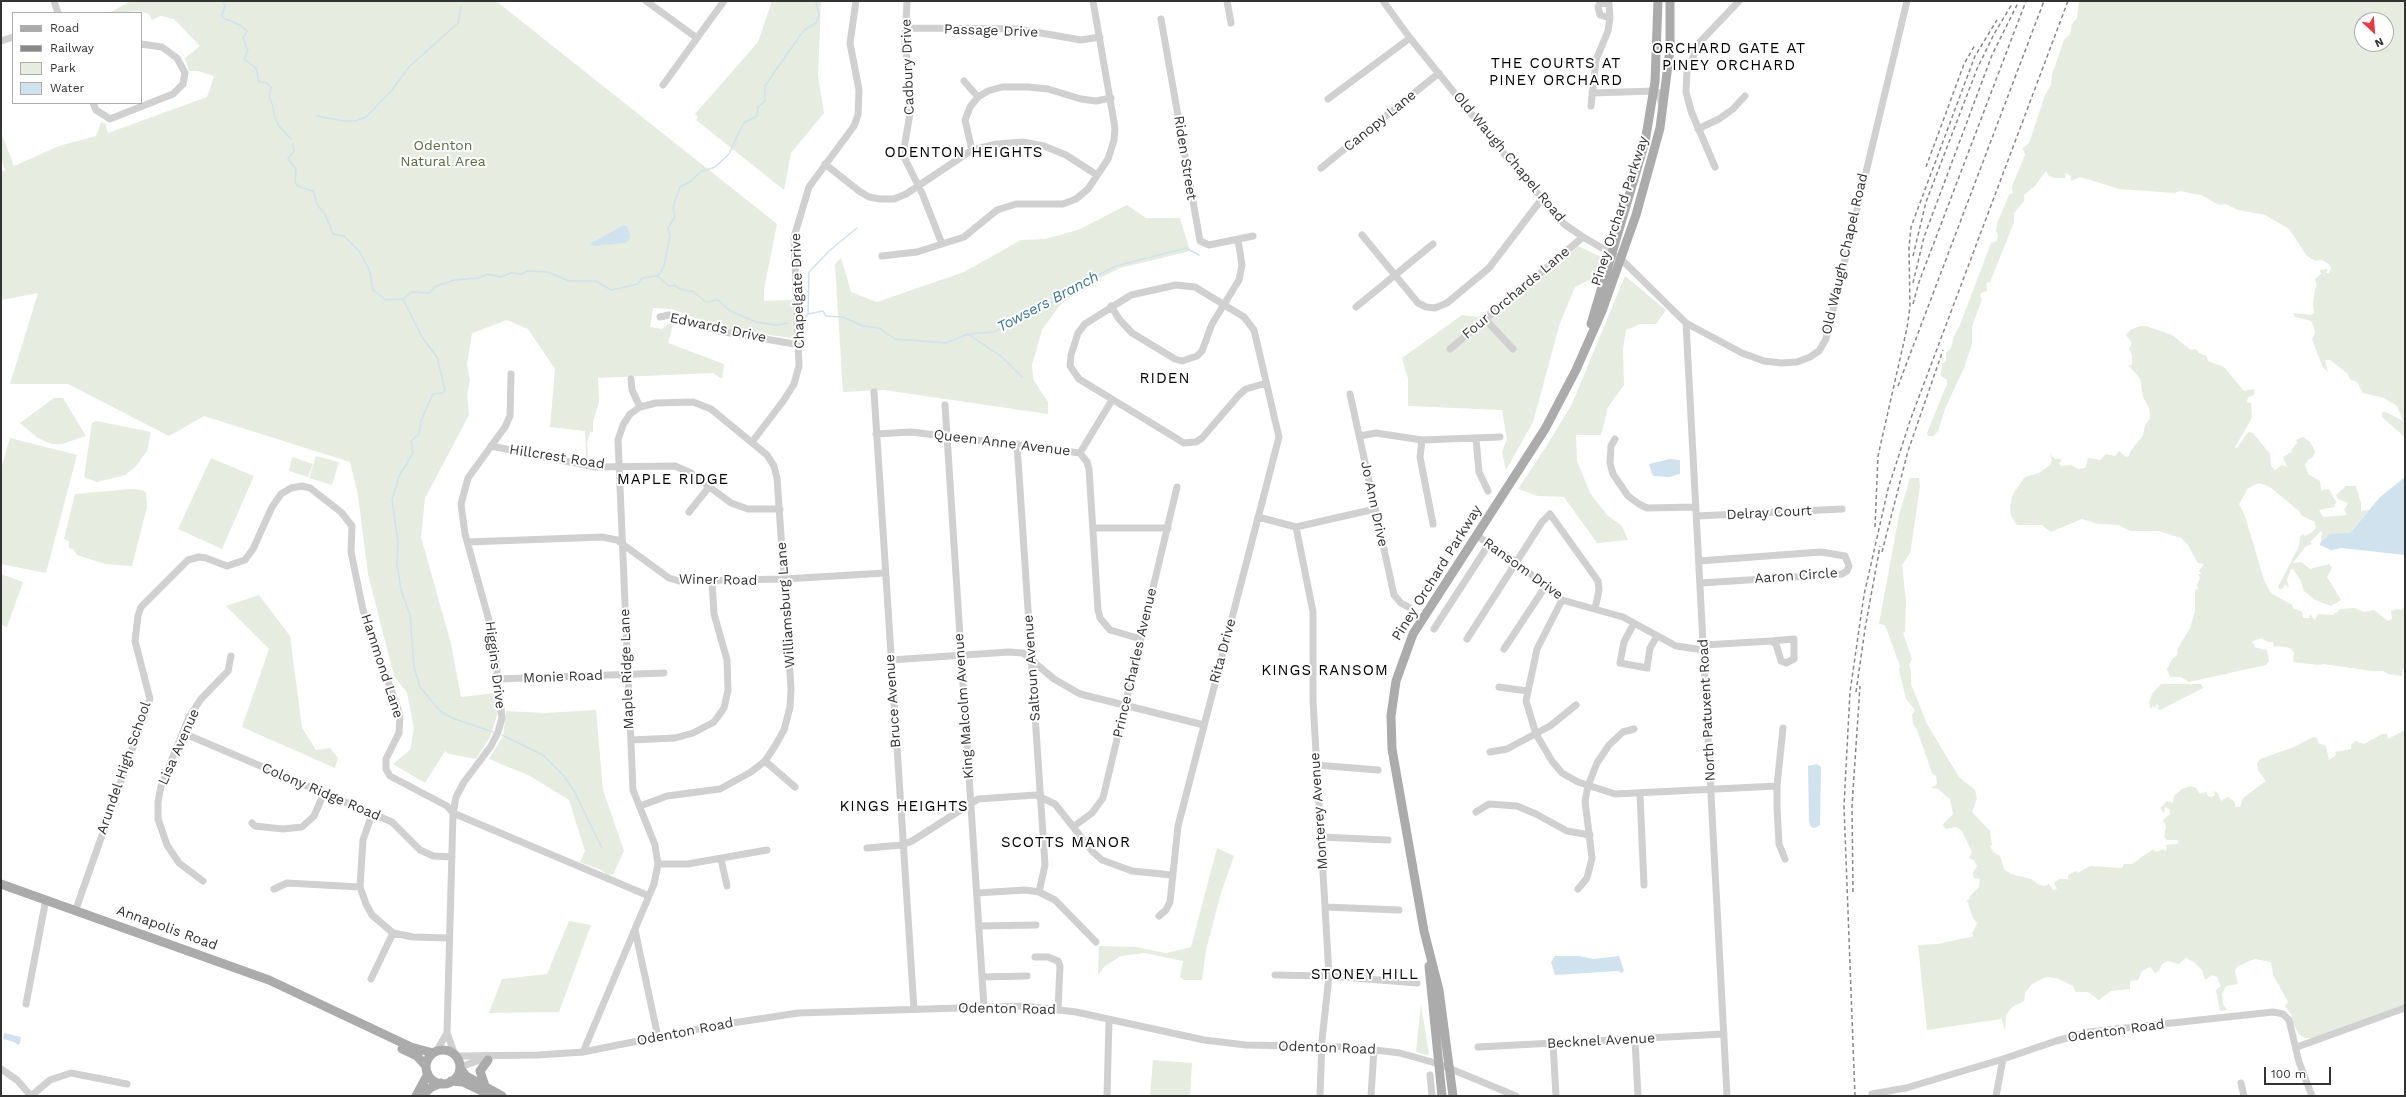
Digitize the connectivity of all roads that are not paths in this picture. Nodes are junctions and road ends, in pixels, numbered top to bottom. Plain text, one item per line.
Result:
1 (54, 1) edge
2 (646, 1) edge
3 (724, 1) edge
4 (856, 1) edge
5 (908, 1) edge
6 (1093, 1) edge
7 (1227, 1) edge
8 (1384, 1) edge
9 (1658, 1) edge
10 (1670, 1) edge
11 (1739, 1) edge
12 (1907, 1) edge
13 (58, 12) edge
14 (1610, 18) dead end
15 (1162, 19) dead end
16 (1231, 24) dead end
17 (906, 28) junction
18 (12, 37) edge
19 (1100, 37) junction
20 (697, 38) junction
21 (1410, 38) junction
22 (1, 41) edge
23 (142, 44) edge
24 (1439, 73) junction
25 (964, 81) dead end
26 (663, 85) dead end
27 (1654, 91) junction
28 (1592, 93) junction
29 (1745, 96) dead end
30 (978, 97) junction
31 (1111, 98) junction
32 (1328, 100) dead end
33 (93, 104) edge
34 (1592, 106) dead end
35 (1698, 128) junction
36 (1656, 146) junction
37 (972, 150) junction
38 (825, 164) junction
39 (1716, 167) dead end
40 (1321, 168) dead end
41 (1097, 175) junction
42 (918, 186) junction
43 (1542, 200) junction
44 (1362, 235) dead end
45 (1254, 236) dead end
46 (1583, 237) junction
47 (1238, 240) junction
48 (942, 244) junction
49 (1433, 244) dead end
50 (1611, 252) junction
51 (882, 256) dead end
52 (1621, 259) junction
53 (1394, 276) junction
54 (1224, 304) junction
55 (1111, 306) junction
56 (1356, 307) dead end
57 (660, 317) dead end
58 (1486, 319) junction
59 (1686, 323) junction
60 (800, 345) junction
61 (1450, 349) dead end
62 (1512, 349) dead end
63 (1583, 353) junction
64 (511, 374) dead end
65 (631, 379) dead end
66 (1266, 383) junction
67 (874, 392) dead end
68 (1350, 394) dead end
69 (1112, 400) junction
70 (945, 405) dead end
71 (640, 407) junction
72 (876, 434) junction
73 (947, 436) junction
74 (1360, 436) junction
75 (1500, 437) dead end
76 (1476, 439) junction
77 (1615, 439) dead end
78 (1422, 440) junction
79 (752, 442) junction
80 (1017, 444) junction
81 (491, 446) junction
82 (1080, 453) junction
83 (619, 466) junction
84 (709, 487) junction
85 (1177, 487) dead end
86 (1488, 491) dead end
87 (1696, 507) junction
88 (780, 509) junction
89 (1375, 509) junction
90 (1842, 509) dead end
91 (689, 512) dead end
92 (1697, 516) junction
93 (1258, 517) junction
94 (1433, 524) dead end
95 (1296, 526) junction
96 (1093, 528) junction
97 (1168, 528) junction
98 (1476, 535) junction
99 (468, 542) junction
100 (622, 543) junction
101 (1489, 544) junction
102 (245, 560) joint
103 (1699, 561) junction
104 (1516, 562) junction
105 (885, 573) junction
106 (784, 579) junction
107 (712, 582) junction
108 (1701, 583) junction
109 (1545, 587) junction
110 (1562, 600) junction
111 (1410, 608) dead end
112 (1595, 609) junction
113 (1634, 623) junction
114 (1434, 629) dead end
115 (1657, 636) junction
116 (1141, 639) junction
117 (1466, 639) dead end
118 (1771, 641) dead end
119 (1504, 648) dead end
120 (1704, 648) junction
121 (961, 654) junction
122 (231, 656) dead end
123 (1031, 658) junction
124 (891, 660) junction
125 (664, 673) dead end
126 (628, 675) junction
127 (498, 679) junction
128 (1499, 687) dead end
129 (1527, 691) junction
130 (1576, 705) dead end
131 (1126, 706) junction
132 (1204, 725) junction
133 (1783, 728) dead end
134 (1634, 729) dead end
135 (183, 732) junction
136 (1536, 734) junction
137 (630, 740) junction
138 (1490, 752) dead end
139 (765, 761) junction
140 (1316, 765) junction
141 (1378, 770) dead end
142 (1588, 786) junction
143 (1777, 786) junction
144 (795, 787) dead end
145 (1711, 790) junction
146 (324, 793) junction
147 (1640, 794) junction
148 (1040, 797) junction
149 (970, 802) junction
150 (640, 806) junction
151 (1476, 812) dead end
152 (453, 813) junction
153 (372, 814) junction
154 (252, 823) dead end
155 (1073, 827) junction
156 (1590, 834) junction
157 (1321, 837) junction
158 (1388, 840) dead end
159 (902, 845) junction
160 (868, 848) dead end
161 (767, 850) dead end
162 (452, 857) junction
163 (721, 859) junction
164 (1785, 859) dead end
165 (658, 864) junction
166 (1172, 875) junction
167 (203, 881) dead end
168 (1, 884) edge
169 (1644, 885) dead end
170 (727, 886) dead end
171 (360, 887) junction
172 (274, 889) dead end
173 (1578, 889) dead end
174 (977, 892) junction
175 (1039, 892) junction
176 (649, 896) junction
177 (46, 899) junction
178 (1325, 906) junction
179 (76, 909) junction
180 (1399, 910) dead end
181 (1159, 916) dead end
182 (1036, 925) dead end
183 (979, 926) junction
184 (634, 930) junction
185 (393, 933) junction
186 (449, 938) junction
187 (1096, 942) dead end
188 (1428, 947) junction
189 (1035, 957) dead end
190 (1275, 975) dead end
191 (1027, 976) dead end
192 (1329, 976) junction
193 (982, 977) junction
194 (371, 979) dead end
195 (1416, 983) dead end
196 (321, 1003) junction
197 (26, 1004) dead end
198 (984, 1007) junction
199 (2405, 1008) edge
200 (914, 1009) junction
201 (1058, 1009) junction
202 (1110, 1020) junction
203 (447, 1032) junction
204 (1724, 1034) junction
205 (658, 1037) junction
206 (1635, 1039) junction
207 (1553, 1044) junction
208 (1323, 1046) junction
209 (1478, 1047) dead end
210 (2297, 1047) junction
211 (1374, 1049) junction
212 (435, 1052) junction
213 (583, 1052) junction
214 (455, 1055) junction
215 (538, 1055) junction
216 (2003, 1059) junction
217 (488, 1060) junction
218 (1439, 1064) junction
219 (460, 1067) junction
220 (1450, 1068) junction
221 (1, 1069) edge
222 (427, 1070) junction
223 (1430, 1075) dead end
224 (451, 1081) junction
225 (441, 1083) junction
226 (2241, 1083) dead end
227 (127, 1084) dead end
228 (486, 1086) junction
229 (1872, 1094) dead end
230 (31, 1096) edge
231 (416, 1096) edge
232 (422, 1096) edge
233 (493, 1096) edge
234 (502, 1096) edge
235 (1107, 1096) edge
236 (1320, 1096) edge
237 (1371, 1096) edge
238 (1432, 1096) edge
239 (1442, 1096) edge
240 (1453, 1096) edge
241 (1516, 1096) edge
242 (1556, 1096) edge
243 (1638, 1096) edge
244 (1727, 1096) edge
245 (1996, 1096) edge
246 (2244, 1096) edge
247 (2312, 1096) edge

1 - 13 street
2 - 20 street
3 - 20 street
4 - 38 street, Chapelgate Drive
5 - 17 street, Cadbury Drive
6 - 19 street
7 - 16 street
8 - 21 street, Old Waugh Chapel Road
9 - 27 main road, Piney Orchard Parkway
10 - 36 main road, Piney Orchard Parkway
11 - 35 street
12 - 59 street, Old Waugh Chapel Road
14 - 28 street
15 - 47 street, Riden Street
17 - 19 street, Passage Drive
17 - 42 street, Cadbury Drive
18 - 22 street
19 - 31 street
20 - 26 street
21 - 24 street, Old Waugh Chapel Road
21 - 32 street
23 - 33 street
24 - 40 street, Canopy Lane
24 - 43 street, Old Waugh Chapel Road
25 - 30 street
27 - 28 street
27 - 36 street
27 - 50 main road, Piney Orchard Parkway
28 - 34 street
29 - 35 street
30 - 31 street
30 - 37 street
31 - 41 street
35 - 39 street
36 - 52 main road, Piney Orchard Parkway
37 - 41 street
37 - 42 street
38 - 42 street
38 - 60 street, Chapelgate Drive
41 - 48 street
42 - 48 street, Cadbury Drive
43 - 46 street, Old Waugh Chapel Road
43 - 53 street
44 - 53 street
45 - 47 street, Riden Street
46 - 50 street, Old Waugh Chapel Road
46 - 58 street, Four Orchards Lane
47 - 54 street
48 - 51 street
49 - 53 street
50 - 52 street, Old Waugh Chapel Road
50 - 63 main road, Piney Orchard Parkway
52 - 59 street, Old Waugh Chapel Road
52 - 63 main road, Piney Orchard Parkway
53 - 56 street
54 - 55 street, Rita Drive
54 - 55 street
54 - 66 street, Rita Drive
55 - 69 street, Rita Drive
57 - 60 street, Edwards Drive
58 - 61 street, Four Orchards Lane
58 - 62 street
59 - 87 street, North Patuxent Road
60 - 79 street, Chapelgate Drive
63 - 98 main road, Piney Orchard Parkway
64 - 81 street, Higgins Drive
65 - 71 street
66 - 69 street, Rita Drive
66 - 93 street, Rita Drive
67 - 72 street, Bruce Avenue
68 - 74 street, Jo Ann Drive
69 - 82 street
70 - 73 street, King Malcolm Avenue
71 - 79 street, Williamsburg Lane
71 - 83 street, Maple Ridge Lane
72 - 73 street, Queen Anne Avenue
72 - 105 street, Bruce Avenue
73 - 80 street, Queen Anne Avenue
73 - 121 street, King Malcolm Avenue
74 - 78 street
74 - 89 street, Jo Ann Drive
75 - 76 street
76 - 78 street
76 - 86 street
77 - 87 street
78 - 94 street
79 - 88 street, Williamsburg Lane
80 - 82 street, Queen Anne Avenue
80 - 123 street, Saltoun Avenue
81 - 83 street, Hillcrest Road
81 - 99 street, Higgins Drive
82 - 96 street, Queen Anne Avenue
83 - 84 street, Hillcrest Road
83 - 100 street, Maple Ridge Lane
84 - 88 street, Hillcrest Road
84 - 91 street
85 - 97 street, Prince Charles Avenue
87 - 92 street, North Patuxent Road
88 - 106 street, Williamsburg Lane
89 - 95 street
89 - 111 street, Jo Ann Drive
90 - 92 street, Delray Court
92 - 103 street, North Patuxent Road
93 - 95 street
93 - 132 street, Rita Drive
95 - 140 street, Monterey Avenue
96 - 97 street
96 - 116 street, Queen Anne Avenue
97 - 116 street, Prince Charles Avenue
98 - 101 street, Ransom Drive
98 - 188 main road, Piney Orchard Parkway
99 - 100 street, Winer Road
99 - 127 street, Higgins Drive
100 - 107 street, Winer Road
100 - 126 street, Maple Ridge Lane
101 - 104 street, Ransom Drive
101 - 114 street
102 - 152 street, Hammond Lane
102 - 179 street, Arundel High School
103 - 108 street, North Patuxent Road
103 - 108 street, Aaron Circle
104 - 109 street, Ransom Drive
104 - 112 street
104 - 117 street
105 - 106 street, Winer Road
105 - 124 street, Bruce Avenue
106 - 107 street, Winer Road
106 - 139 street, Williamsburg Lane
107 - 137 street
108 - 120 street, North Patuxent Road
109 - 110 street, Ransom Drive
109 - 119 street
110 - 112 street, Ransom Drive
110 - 129 street
112 - 113 street, Ransom Drive
113 - 115 street, Ransom Drive
113 - 115 street
115 - 120 street, Ransom Drive
116 - 131 street, Prince Charles Avenue
118 - 120 street, Ransom Drive
120 - 145 street, North Patuxent Road
121 - 123 street
121 - 124 street
121 - 149 street, King Malcolm Avenue
122 - 135 street, Lisa Avenue
123 - 131 street
123 - 148 street, Saltoun Avenue
124 - 159 street, Bruce Avenue
125 - 126 street, Monie Road
126 - 127 street, Monie Road
126 - 137 street, Maple Ridge Lane
127 - 152 street, Higgins Drive
128 - 129 street
129 - 136 street
130 - 136 street
131 - 132 street
131 - 155 street, Prince Charles Avenue
132 - 166 street, Rita Drive
133 - 143 street
134 - 142 street
135 - 146 street, Colony Ridge Road
135 - 167 street, Lisa Avenue
136 - 138 street
136 - 142 street
137 - 150 street, Maple Ridge Lane
139 - 144 street
139 - 150 street, Williamsburg Lane
140 - 141 street
140 - 157 street, Monterey Avenue
142 - 147 street
142 - 156 street
143 - 145 street
143 - 164 street
145 - 147 street
145 - 204 street, North Patuxent Road
146 - 153 street, Colony Ridge Road
146 - 154 street
147 - 169 street
148 - 149 street
148 - 155 street
148 - 175 street, Saltoun Avenue
149 - 159 street
149 - 174 street, King Malcolm Avenue
150 - 165 street, Maple Ridge Lane
151 - 156 street
152 - 162 street, Higgins Drive
152 - 176 street, Hammond Lane
153 - 162 street, Colony Ridge Road
153 - 171 street
155 - 166 street
156 - 173 street
157 - 158 street
157 - 178 street, Monterey Avenue
159 - 160 street
159 - 200 street, Bruce Avenue
161 - 163 street
162 - 186 street, Higgins Drive
163 - 165 street
163 - 170 street
165 - 176 street, Maple Ridge Lane
166 - 181 street, Rita Drive
168 - 177 main road, Annapolis Road
171 - 172 street
171 - 185 street
174 - 175 street
174 - 183 street, King Malcolm Avenue
175 - 187 street
176 - 184 street, Maple Ridge Lane
177 - 179 main road, Annapolis Road
177 - 197 street
178 - 180 street
178 - 192 street, Monterey Avenue
179 - 196 main road, Annapolis Road
182 - 183 street
183 - 193 street, King Malcolm Avenue
184 - 205 street
184 - 213 street, Maple Ridge Lane
185 - 186 street
185 - 194 street
186 - 203 street, Higgins Drive
188 - 218 main road, Piney Orchard Parkway
188 - 220 main road, Piney Orchard Parkway
189 - 201 street
190 - 192 street
191 - 193 street
192 - 195 street
192 - 208 street, Monterey Avenue
193 - 198 street, King Malcolm Avenue
196 - 212 main road, Annapolis Road
196 - 222 main road, Annapolis Road
198 - 200 street, Odenton Road
198 - 201 street, Odenton Road
199 - 210 street
200 - 205 street, Odenton Road
201 - 202 street, Odenton Road
202 - 208 street, Odenton Road
202 - 235 street
203 - 212 street, Higgins Drive
203 - 214 street, Higgins Drive
204 - 206 street, Becknel Avenue
204 - 244 street, North Patuxent Road
205 - 213 street, Odenton Road
206 - 207 street, Becknel Avenue
206 - 243 street
207 - 209 street, Becknel Avenue
207 - 242 street
208 - 211 street, Odenton Road
208 - 236 street, Monterey Avenue
210 - 216 street, Odenton Road
210 - 247 street, Odenton Road
211 - 218 street, Odenton Road
211 - 237 street
212 - 214 main road
212 - 222 main road
213 - 215 street, Odenton Road
214 - 215 street, Odenton Road
214 - 219 main road
215 - 217 street, Odenton Road
216 - 229 street, Odenton Road
216 - 245 street
217 - 219 street, Odenton Road
217 - 228 main road
218 - 220 street, Odenton Road
218 - 239 main road, Piney Orchard Parkway
219 - 224 main road
219 - 228 main road
220 - 240 main road, Piney Orchard Parkway
220 - 241 street, Odenton Road
221 - 230 street
222 - 225 main road
222 - 231 main road
223 - 238 street
224 - 225 main road
224 - 233 main road
225 - 232 main road
226 - 246 street
227 - 230 street
228 - 234 main road

